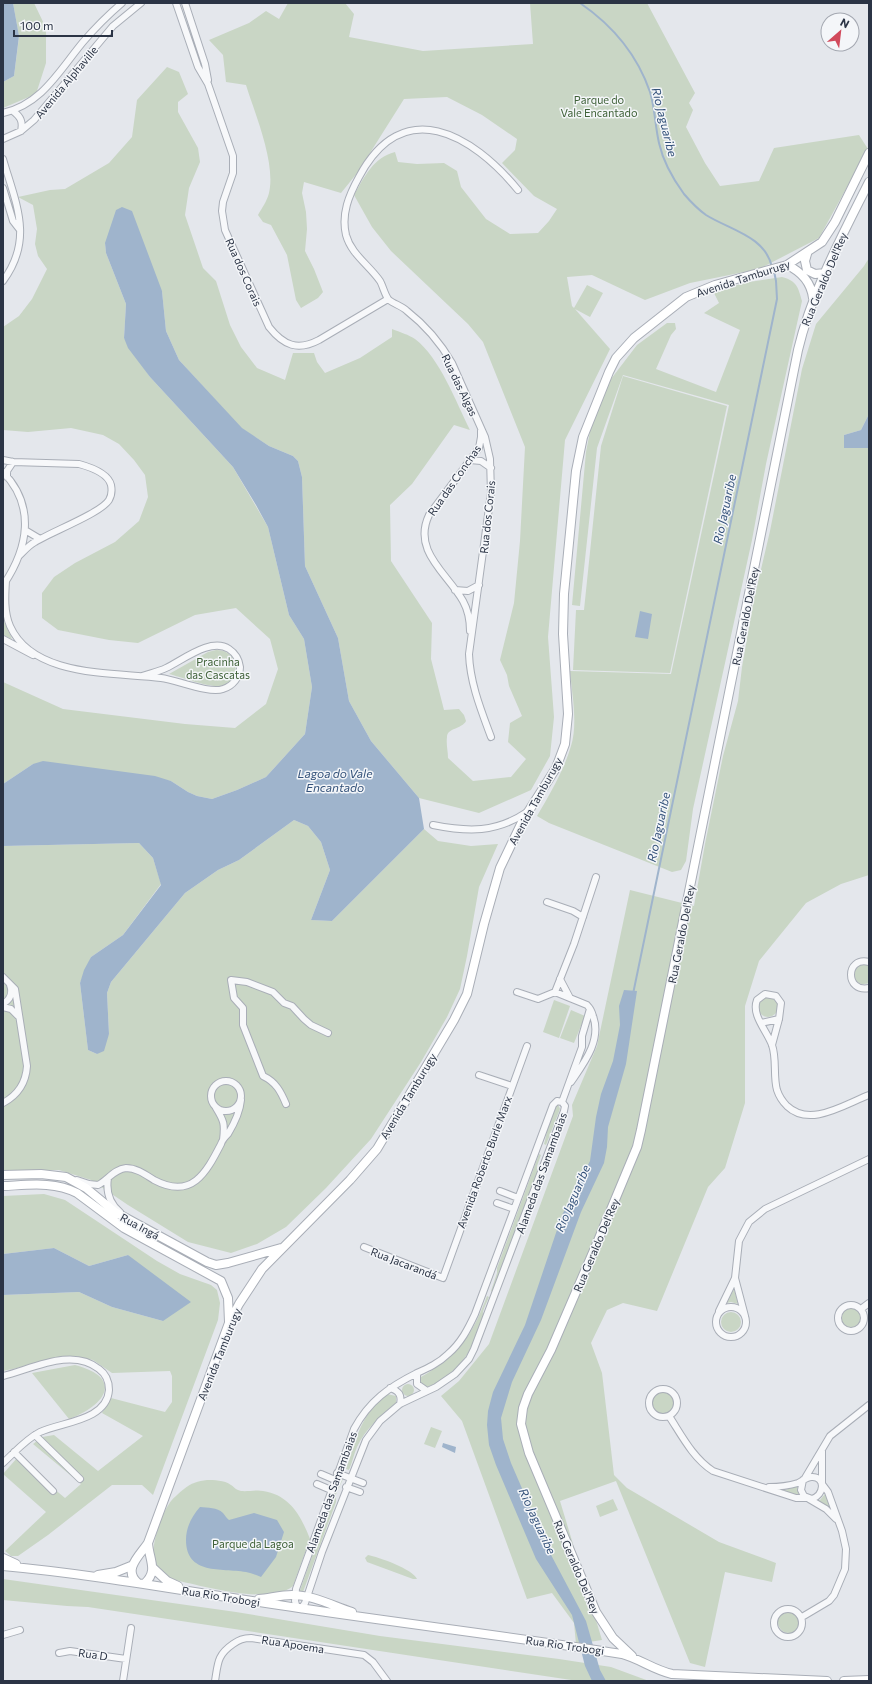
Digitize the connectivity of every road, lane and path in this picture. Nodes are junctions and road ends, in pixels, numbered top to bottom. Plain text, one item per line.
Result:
1 (122, 3) edge
2 (141, 3) edge
3 (176, 3) edge
4 (185, 3) edge
5 (198, 44) junction
6 (191, 46) junction
7 (208, 84) junction
8 (13, 111) junction
9 (3, 114) edge
10 (21, 131) junction
11 (3, 139) edge
12 (869, 153) edge
13 (3, 159) edge
14 (869, 182) edge
15 (3, 188) edge
16 (518, 190) dead end
17 (15, 199) junction
18 (7, 201) junction
19 (20, 230) junction
20 (806, 254) junction
21 (785, 266) junction
22 (825, 273) junction
23 (3, 281) edge
24 (813, 298) junction
25 (388, 299) junction
26 (480, 427) junction
27 (3, 460) edge
28 (470, 460) junction
29 (13, 462) junction
30 (491, 468) junction
31 (5, 474) edge
32 (26, 530) junction
33 (40, 539) junction
34 (19, 556) junction
35 (5, 583) edge
36 (479, 585) junction
37 (455, 590) junction
38 (4, 599) edge
39 (17, 637) junction
40 (3, 639) edge
41 (470, 640) junction
42 (11, 644) junction
43 (39, 657) junction
44 (164, 669) junction
45 (142, 676) junction
46 (165, 679) junction
47 (491, 737) dead end
48 (529, 810) junction
49 (433, 825) dead end
50 (596, 878) dead end
51 (547, 902) dead end
52 (583, 917) junction
53 (867, 961) edge
54 (3, 978) edge
55 (560, 979) junction
56 (9, 982) junction
57 (869, 988) edge
58 (517, 992) dead end
59 (554, 992) junction
60 (570, 998) junction
61 (3, 1004) edge
62 (3, 1007) edge
63 (590, 1009) junction
64 (19, 1017) junction
65 (779, 1019) junction
66 (761, 1023) junction
67 (328, 1033) dead end
68 (582, 1043) junction
69 (772, 1045) junction
70 (527, 1046) dead end
71 (592, 1047) junction
72 (479, 1075) dead end
73 (571, 1082) junction
74 (512, 1086) junction
75 (869, 1094) edge
76 (241, 1100) junction
77 (562, 1102) junction
78 (3, 1103) edge
79 (214, 1104) junction
80 (286, 1104) dead end
81 (223, 1140) junction
82 (538, 1148) junction
83 (549, 1152) junction
84 (869, 1159) edge
85 (3, 1175) edge
86 (66, 1177) junction
87 (108, 1178) junction
88 (3, 1186) edge
89 (500, 1191) dead end
90 (518, 1198) junction
91 (497, 1202) dead end
92 (514, 1209) junction
93 (129, 1219) junction
94 (364, 1247) dead end
95 (282, 1248) junction
96 (443, 1278) joint
97 (735, 1278) junction
98 (484, 1292) junction
99 (495, 1297) junction
100 (869, 1303) edge
101 (861, 1309) junction
102 (718, 1314) junction
103 (745, 1316) junction
104 (229, 1323) junction
105 (418, 1373) junction
106 (3, 1376) edge
107 (390, 1388) junction
108 (427, 1391) junction
109 (400, 1404) junction
110 (869, 1405) edge
111 (669, 1416) junction
112 (35, 1435) junction
113 (822, 1448) junction
114 (14, 1452) junction
115 (3, 1463) edge
116 (337, 1473) junction
117 (321, 1474) dead end
118 (350, 1478) junction
119 (80, 1480) dead end
120 (335, 1480) junction
121 (804, 1480) junction
122 (363, 1483) dead end
123 (317, 1484) dead end
124 (822, 1484) junction
125 (346, 1487) junction
126 (767, 1487) junction
127 (331, 1490) junction
128 (53, 1491) dead end
129 (360, 1492) dead end
130 (808, 1498) junction
131 (838, 1520) junction
132 (148, 1543) junction
133 (3, 1558) edge
134 (3, 1566) edge
135 (132, 1566) junction
136 (32, 1568) junction
137 (153, 1568) junction
138 (88, 1576) junction
139 (141, 1584) junction
140 (192, 1592) junction
141 (295, 1595) junction
142 (306, 1597) junction
143 (248, 1600) junction
144 (299, 1608) junction
145 (802, 1617) junction
146 (368, 1618) junction
147 (131, 1628) dead end
148 (20, 1630) dead end
149 (3, 1635) edge
150 (59, 1653) dead end
151 (632, 1656) junction
152 (126, 1659) junction
153 (869, 1680) edge
154 (123, 1681) edge
155 (215, 1681) edge
156 (387, 1681) edge
157 (827, 1681) edge
158 (844, 1681) edge

1 - 8 street, Avenida Alphaville
2 - 10 street, Avenida Alphaville
3 - 6 street, Rua dos Corais
4 - 5 street, Rua dos Corais
5 - 6 street
5 - 7 street, Rua dos Corais
6 - 7 street, Rua dos Corais
7 - 25 street, Rua dos Corais
8 - 9 street, Avenida Alphaville
8 - 10 street
10 - 11 street, Avenida Alphaville
12 - 20 main road, Avenida Tamburugy
13 - 17 street
14 - 22 main road, Rua Geraldo Del'Rey
15 - 18 street
16 - 25 street
17 - 18 street
17 - 19 street
18 - 19 street
19 - 23 street
20 - 21 main road, Avenida Tamburugy
20 - 22 main road
21 - 24 main road
21 - 48 main road, Avenida Tamburugy
22 - 24 main road, Rua Geraldo Del'Rey
24 - 151 main road, Rua Geraldo Del'Rey
25 - 26 street, Rua das Algas
26 - 28 street, Rua das Conchas
26 - 30 street, Rua dos Corais
27 - 29 street
28 - 30 street
28 - 37 street, Rua das Conchas
29 - 31 street
29 - 33 street
30 - 36 street, Rua dos Corais
31 - 32 street
32 - 33 street
32 - 34 street
33 - 34 street
34 - 35 street
35 - 38 street
36 - 37 street
36 - 41 street, Rua dos Corais
37 - 41 street, Rua das Conchas
38 - 39 street
39 - 42 street
39 - 43 street
40 - 42 street
41 - 47 street, Rua dos Corais
42 - 43 street
43 - 45 street
44 - 45 street
44 - 46 street
44 - 46 street
45 - 46 street
48 - 49 street
48 - 95 main road, Avenida Tamburugy
50 - 52 street
51 - 52 street
52 - 55 street
53 - 57 street
54 - 56 street
55 - 59 street
55 - 60 street
56 - 61 street
56 - 64 street
58 - 59 street
59 - 60 street
60 - 63 street
62 - 64 street
63 - 68 street
63 - 71 street
64 - 78 street
65 - 66 street
65 - 66 street
65 - 69 street
66 - 69 street
67 - 80 street
68 - 71 street
68 - 73 street
69 - 75 street
70 - 74 street, Avenida Roberto Burle Marx
71 - 73 street
72 - 74 street
73 - 77 street
74 - 96 street, Avenida Roberto Burle Marx
76 - 79 street
76 - 79 street
76 - 81 street
77 - 82 street, Alameda das Samambaias
77 - 83 street, Alameda das Samambaias
79 - 81 street
81 - 87 street
82 - 83 street
82 - 90 street, Alameda das Samambaias
83 - 99 street, Alameda das Samambaias
84 - 97 street
85 - 86 main road, Rua Ingá
86 - 87 street
86 - 93 main road, Rua Ingá
87 - 93 street
88 - 104 main road, Rua Ingá
89 - 90 street
90 - 92 street, Alameda das Samambaias
91 - 92 street
92 - 98 street, Alameda das Samambaias
93 - 95 main road, Rua Ingá
94 - 96 street, Rua Jacarandá
95 - 104 main road, Avenida Tamburugy
97 - 102 street
97 - 103 street
98 - 99 street
98 - 105 street, Alameda das Samambaias
99 - 108 street, Alameda das Samambaias
100 - 101 street
101 - 101 street
102 - 103 street
102 - 103 street
104 - 132 main road, Avenida Tamburugy
105 - 107 street, Alameda das Samambaias
105 - 108 street
106 - 112 street
107 - 109 street
107 - 116 street, Alameda das Samambaias
108 - 109 street, Alameda das Samambaias
109 - 118 street, Alameda das Samambaias
110 - 113 street
111 - 111 street
111 - 126 street
112 - 114 street
112 - 119 street
113 - 121 street
113 - 124 street
114 - 115 street
114 - 128 street
116 - 118 street
116 - 120 street, Alameda das Samambaias
117 - 120 street
118 - 122 street
118 - 125 street, Alameda das Samambaias
120 - 127 street, Alameda das Samambaias
121 - 124 street
121 - 126 street
121 - 130 street
123 - 127 street
124 - 130 street
124 - 131 street
125 - 129 street, Alameda das Samambaias
125 - 142 street, Alameda das Samambaias
126 - 130 street
127 - 141 street, Alameda das Samambaias
130 - 131 street
131 - 145 street
132 - 135 main road, Avenida Tamburugy
132 - 137 main road, Avenida Tamburugy
133 - 136 main road
134 - 136 main road
135 - 138 main road
135 - 139 main road
136 - 138 main road
137 - 139 main road
137 - 140 main road
138 - 139 main road
139 - 140 main road, Rua Rio Trobogi
140 - 143 main road, Rua Rio Trobogi
141 - 142 main road
141 - 143 main road
141 - 144 street, Alameda das Samambaias
142 - 144 street, Alameda das Samambaias
142 - 146 main road
143 - 144 main road, Rua Rio Trobogi
144 - 146 main road, Rua Rio Trobogi
145 - 145 street
146 - 151 main road, Rua Rio Trobogi
147 - 152 street
148 - 149 street
150 - 152 street, Rua D
151 - 157 main road, Rua Rio Trobogi
152 - 154 street
153 - 158 main road
155 - 156 street, Rua Apoema

